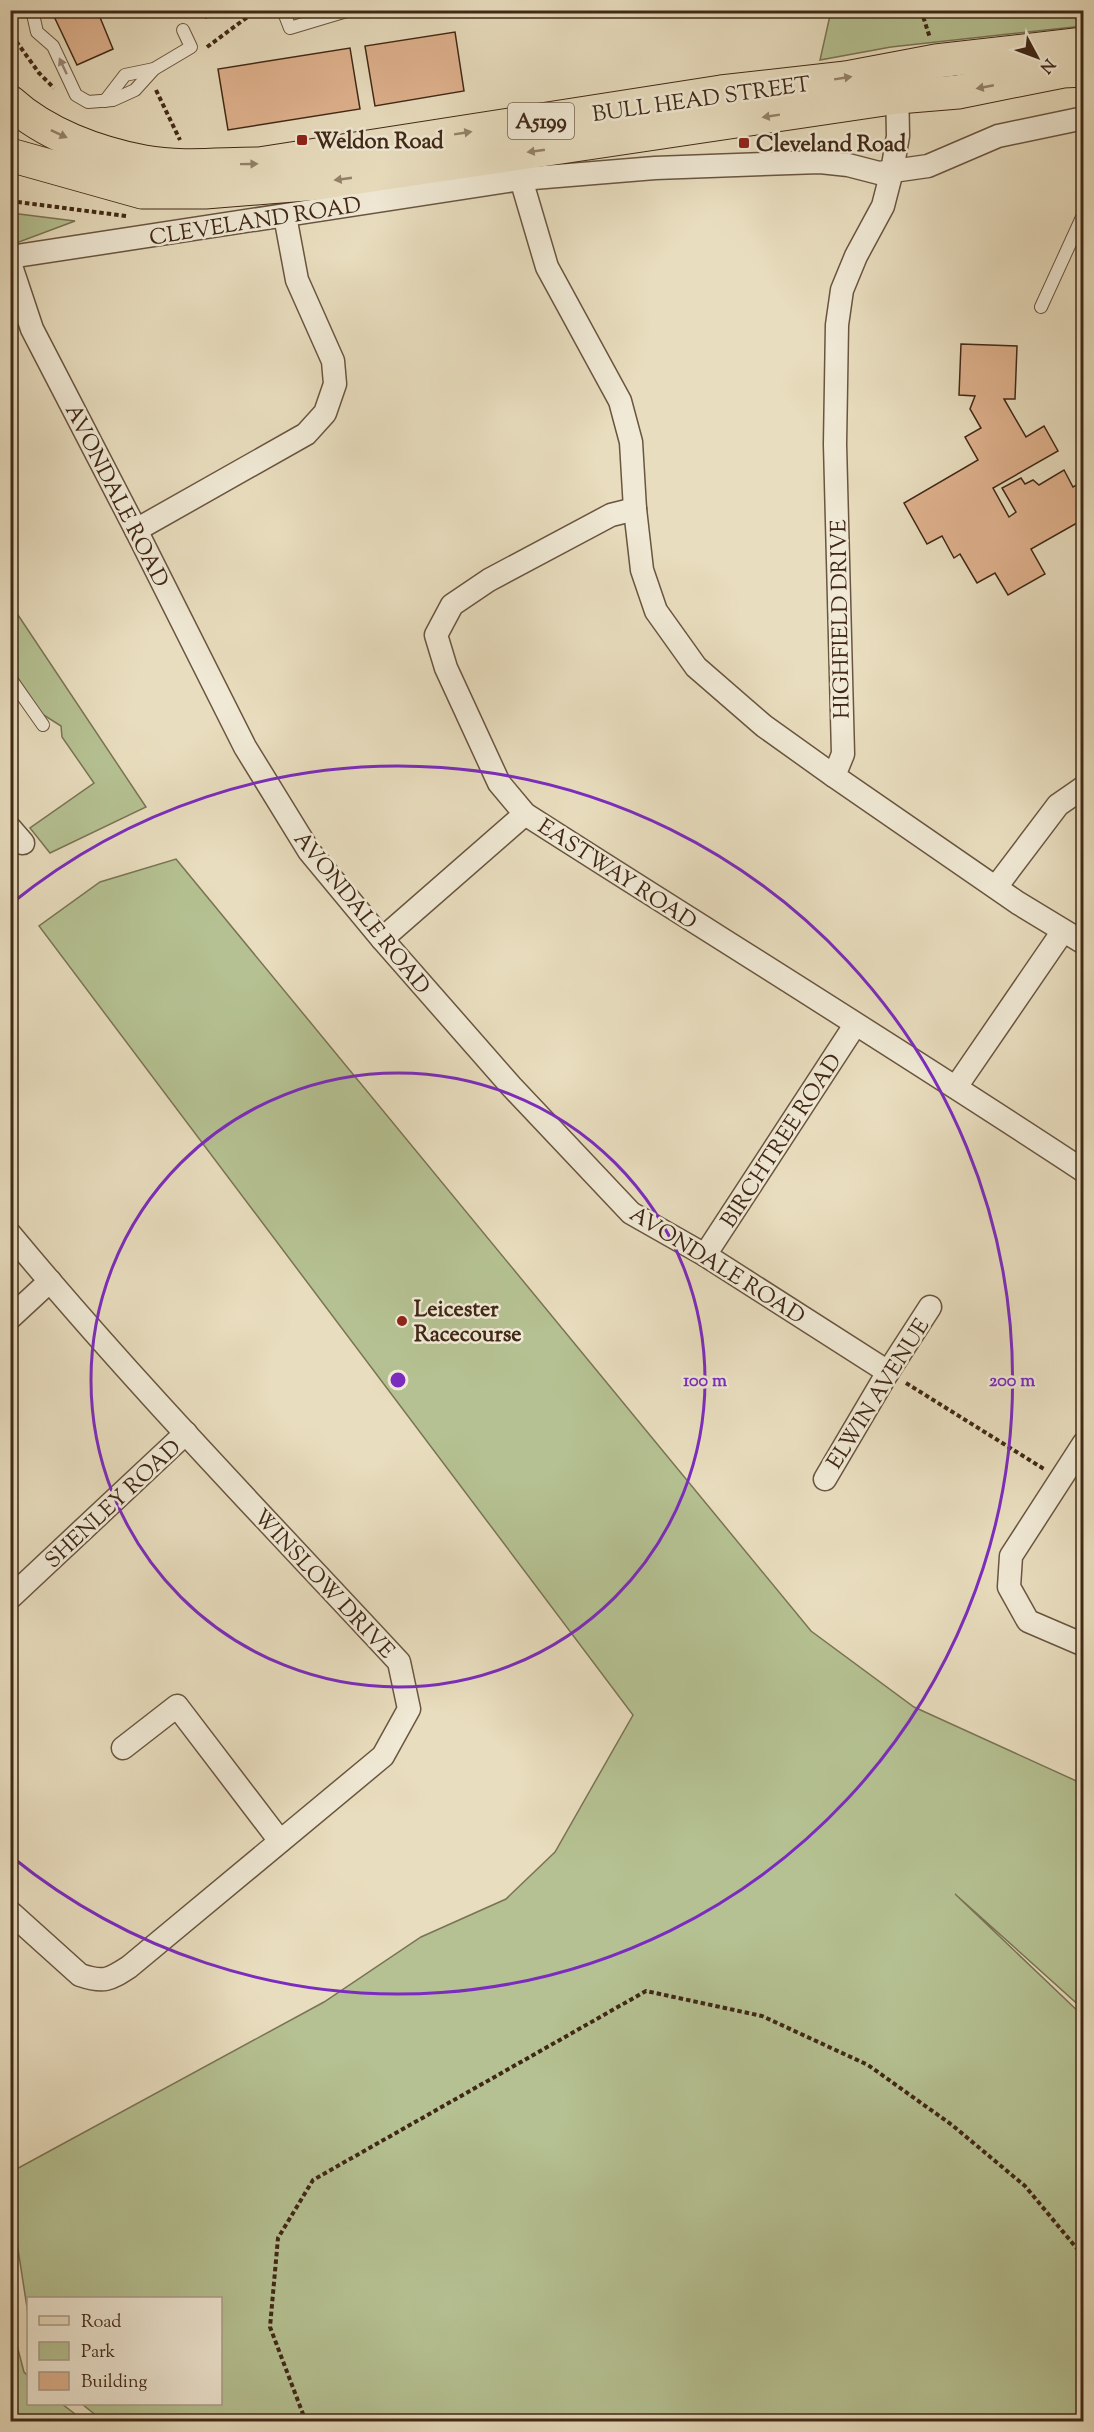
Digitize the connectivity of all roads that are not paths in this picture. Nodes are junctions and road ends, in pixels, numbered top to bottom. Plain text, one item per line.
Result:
1 (32, 10) edge
2 (283, 10) edge
3 (350, 10) edge
4 (183, 30) dead end
5 (1083, 44) edge
6 (154, 69) junction
7 (1083, 70) edge
8 (897, 82) junction
9 (105, 101) junction
10 (10, 102) edge
11 (1083, 117) edge
12 (10, 155) edge
13 (892, 171) junction
14 (521, 179) junction
15 (1083, 213) edge
16 (285, 216) junction
17 (10, 257) edge
18 (10, 263) edge
19 (1041, 307) dead end
20 (635, 509) junction
21 (136, 530) junction
22 (10, 678) edge
23 (42, 725) dead end
24 (834, 776) junction
25 (1083, 788) edge
26 (525, 814) junction
27 (996, 887) junction
28 (1063, 930) junction
29 (382, 939) junction
30 (1083, 943) edge
31 (855, 1025) junction
32 (956, 1087) junction
33 (1083, 1171) edge
34 (10, 1234) edge
35 (705, 1255) junction
36 (50, 1281) junction
37 (930, 1307) dead end
38 (10, 1318) edge
39 (888, 1372) junction
40 (186, 1433) junction
41 (1083, 1443) edge
42 (825, 1479) dead end
43 (10, 1598) edge
44 (1083, 1645) edge
45 (123, 1748) dead end
46 (280, 1841) junction
47 (10, 1912) edge

9 -> 1 lane
2 - 3 lane
4 - 6 lane
5 - 8 main road, BULL HEAD STREET / A5199
6 - 9 lane
6 - 9 lane
7 -> 8 main road, BULL HEAD STREET / A5199
10 -> 8 main road, BULL HEAD STREET / A5199
8 -> 12 main road, BULL HEAD STREET / A5199
8 - 13 street, HIGHFIELD DRIVE
11 - 13 street
13 - 14 street, CLEVELAND ROAD
13 - 24 street, HIGHFIELD DRIVE
14 - 16 street, CLEVELAND ROAD
14 - 20 street
15 - 19 lane
16 - 17 street, CLEVELAND ROAD
16 - 21 street
18 - 21 street, AVONDALE ROAD
20 - 24 street
20 - 26 street, EASTWAY ROAD
21 - 29 street, AVONDALE ROAD
22 - 23 lane
24 - 27 street
25 - 27 street
26 - 29 street
26 - 31 street, EASTWAY ROAD
27 - 28 street
28 - 30 street
28 - 32 street
29 - 35 street, AVONDALE ROAD
31 - 32 street, EASTWAY ROAD
31 - 35 street, BIRCHTREE ROAD
32 - 33 street, EASTWAY ROAD
34 - 36 street, WINSLOW DRIVE
35 - 39 street, AVONDALE ROAD
36 - 38 street
36 - 40 street, WINSLOW DRIVE
37 - 39 street, ELWIN AVENUE
39 - 42 street, ELWIN AVENUE
40 - 43 street, SHENLEY ROAD
40 - 46 street, WINSLOW DRIVE
41 - 44 street
45 - 46 street
46 - 47 street, WINSLOW DRIVE

